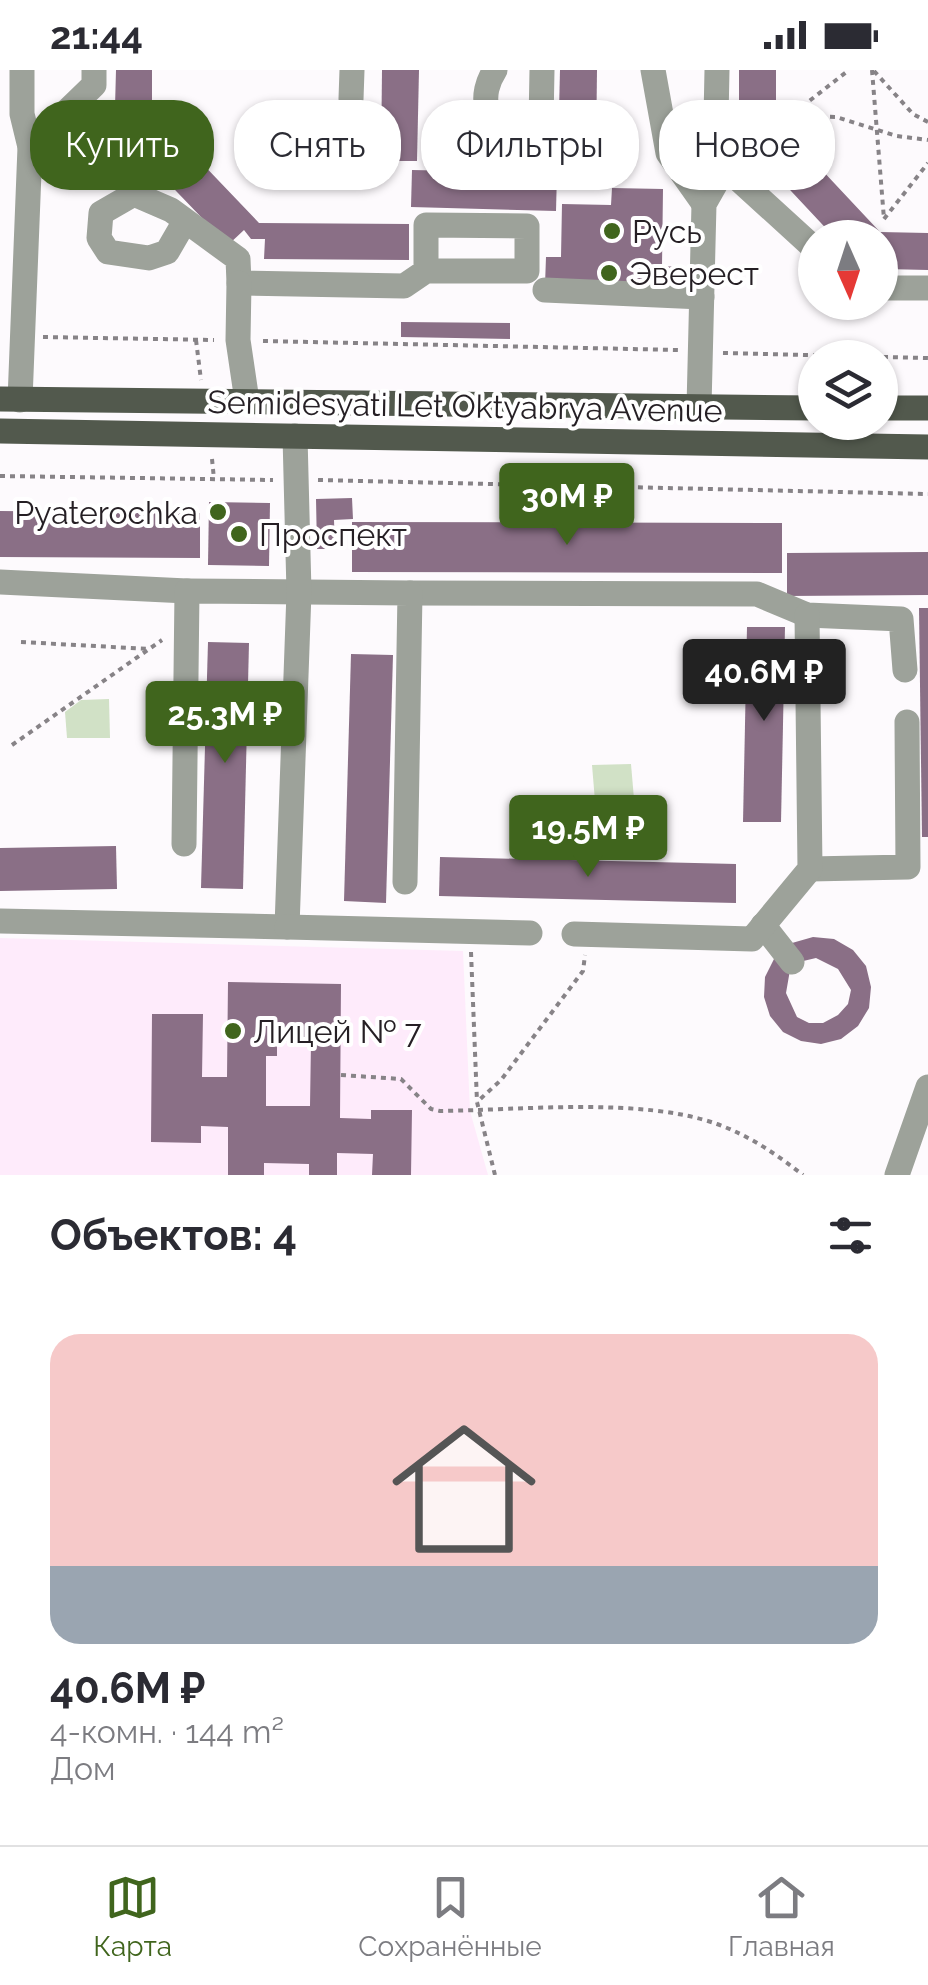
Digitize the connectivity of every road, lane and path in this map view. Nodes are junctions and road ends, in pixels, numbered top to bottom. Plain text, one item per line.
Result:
1 (22, 70) edge
2 (94, 70) edge
3 (352, 70) edge
4 (495, 70) edge
5 (542, 70) edge
6 (653, 70) edge
7 (717, 70) edge
8 (849, 70) edge
9 (873, 70) edge
10 (351, 99) dead end
11 (79, 100) edge
12 (716, 100) edge
13 (811, 100) edge
14 (835, 117) edge
15 (928, 122) edge
16 (877, 129) junction
17 (928, 140) edge
18 (30, 147) joint
19 (928, 162) edge
20 (712, 190) edge
21 (750, 190) edge
22 (704, 204) junction
23 (185, 220) dead end
24 (798, 234) edge
25 (426, 271) dead end
26 (238, 284) junction
27 (898, 288) edge
28 (928, 288) edge
29 (545, 290) dead end
30 (702, 297) junction
31 (22, 337) junction
32 (238, 340) junction
33 (700, 352) junction
34 (928, 358) edge
35 (10, 399) edge
36 (247, 401) junction
37 (295, 402) junction
38 (699, 407) junction
39 (798, 408) edge
40 (898, 408) edge
41 (928, 408) edge
42 (9, 431) edge
43 (248, 435) junction
44 (294, 436) junction
45 (700, 442) junction
46 (928, 447) edge
47 (0, 476) edge
48 (296, 480) junction
49 (928, 494) edge
50 (0, 582) edge
51 (187, 591) junction
52 (299, 592) junction
53 (410, 593) junction
54 (808, 615) junction
55 (187, 623) junction
56 (20, 642) dead end
57 (150, 649) junction
58 (905, 670) dead end
59 (907, 722) dead end
60 (12, 745) dead end
61 (184, 844) dead end
62 (918, 867) edge
63 (810, 868) junction
64 (405, 882) dead end
65 (0, 921) edge
66 (763, 925) junction
67 (286, 927) junction
68 (470, 932) junction
69 (530, 933) dead end
70 (580, 935) joint
71 (792, 962) dead end
72 (340, 1074) dead end
73 (928, 1087) edge
74 (476, 1102) junction
75 (476, 1110) junction
76 (495, 1175) edge
77 (803, 1175) edge
78 (896, 1175) edge

1 - 18 lane
2 - 11 lane
3 - 10 lane
4 - 5 lane
6 - 22 lane
7 - 12 lane
8 - 13 path
9 - 15 path
9 - 16 path
14 - 16 path
16 - 17 path
16 - 19 path
18 - 31 lane
20 - 22 lane
21 - 24 lane
22 - 30 lane
23 - 26 lane
25 - 26 lane
26 - 32 lane
27 - 28 lane
29 - 30 lane
30 - 33 lane
31 - 32 path
31 - 35 lane
32 - 33 path
32 - 36 lane
33 - 34 path
33 - 38 lane
35 - 36 main road, Semidesyati Let Oktyabrya Avenue
35 - 42 main road
36 - 37 main road, Semidesyati Let Oktyabrya Avenue
36 - 43 main road
37 - 38 main road, Semidesyati Let Oktyabrya Avenue
37 - 44 main road
38 - 39 main road, Semidesyati Let Oktyabrya Avenue
38 - 45 main road
40 - 41 main road
42 - 43 main road, Semidesyati Let Oktyabrya Avenue
43 - 44 main road, Semidesyati Let Oktyabrya Avenue
44 - 45 main road, Semidesyati Let Oktyabrya Avenue
44 - 48 lane
45 - 46 main road, Semidesyati Let Oktyabrya Avenue
47 - 48 path
48 - 49 path
48 - 52 lane
50 - 51 lane
51 - 52 lane
51 - 55 lane
52 - 53 lane
52 - 67 lane
53 - 54 lane
53 - 64 lane
54 - 58 lane
54 - 63 lane
55 - 57 path
55 - 61 lane
56 - 57 path
57 - 60 path
59 - 62 lane
62 - 63 lane
63 - 66 lane
65 - 67 lane
66 - 70 lane
66 - 71 lane
67 - 68 lane
68 - 69 lane
68 - 74 path
70 - 74 path
72 - 75 path
73 - 78 lane
74 - 75 path
75 - 76 path
75 - 77 path

